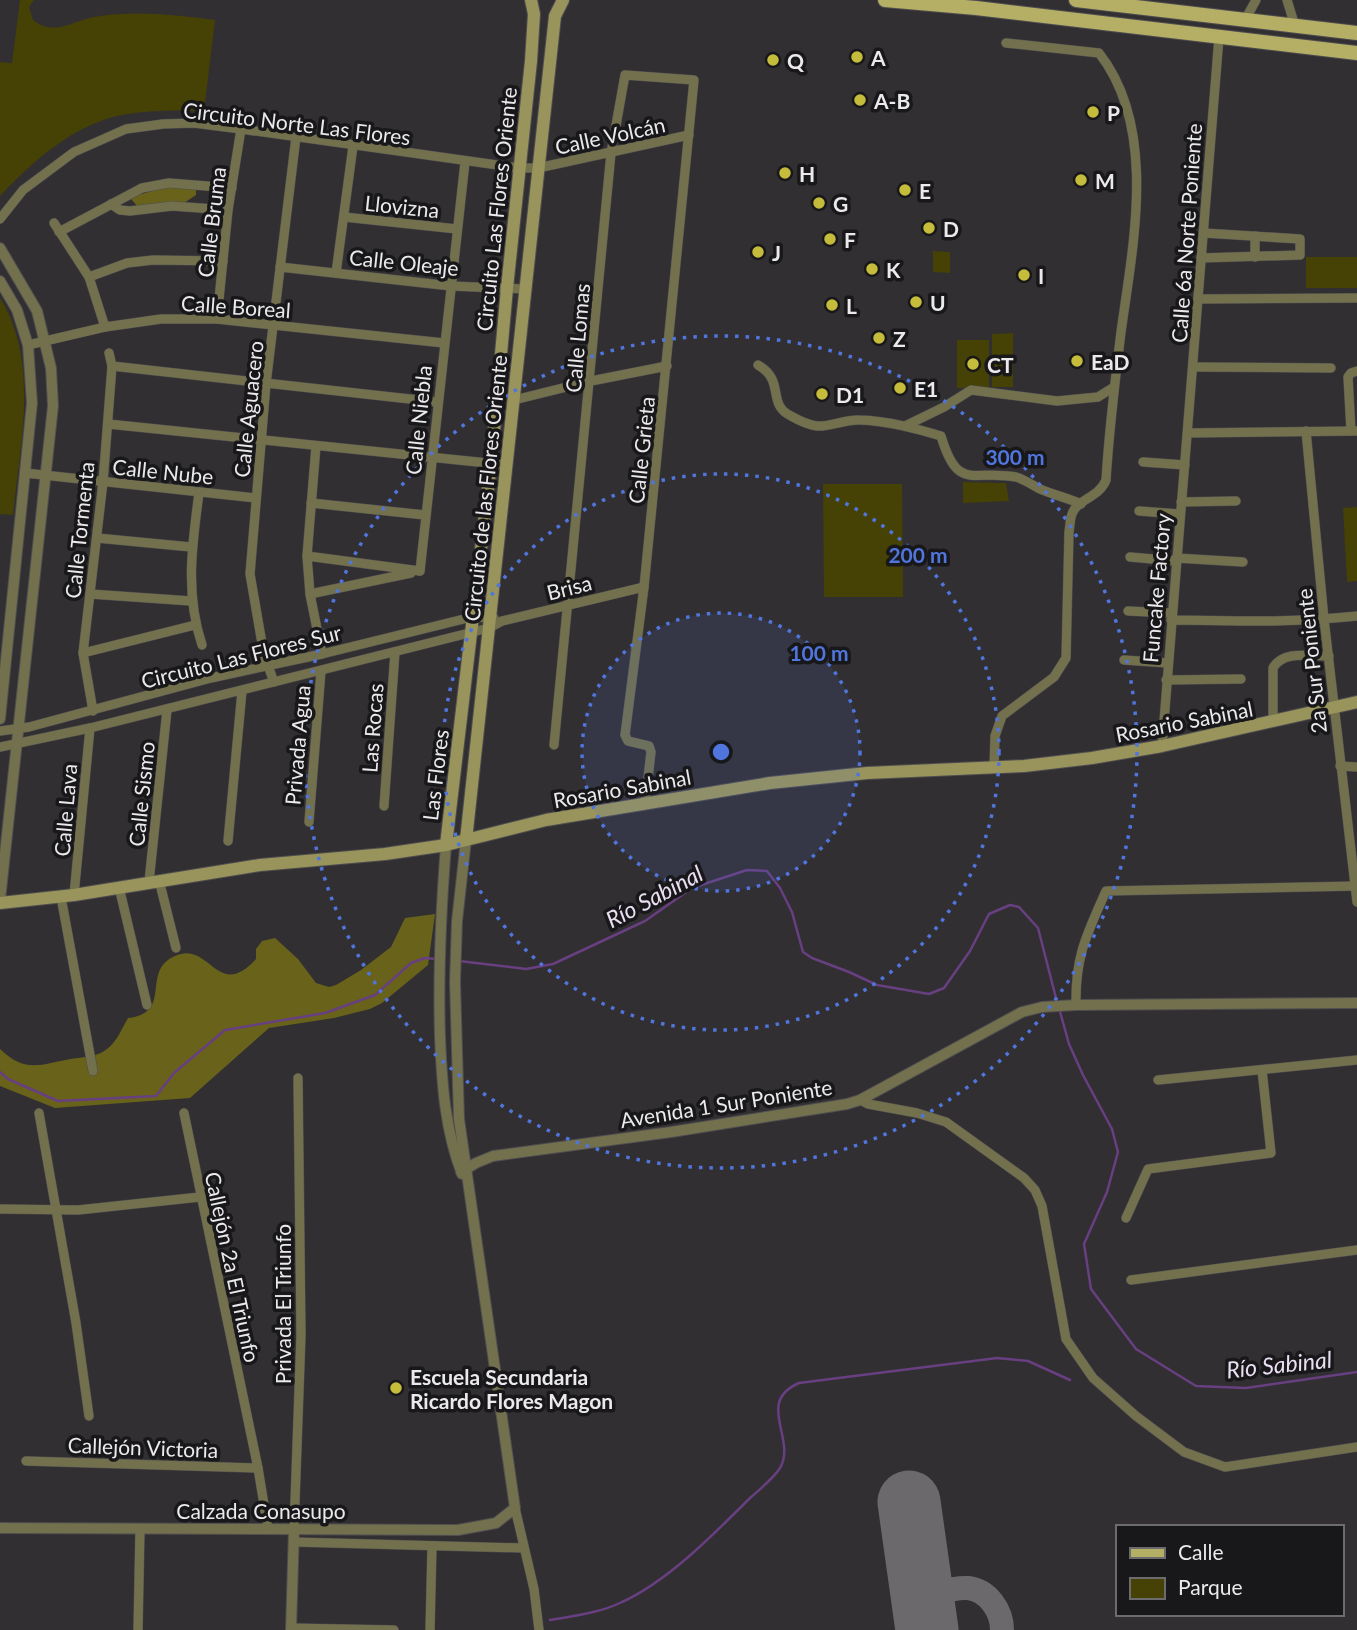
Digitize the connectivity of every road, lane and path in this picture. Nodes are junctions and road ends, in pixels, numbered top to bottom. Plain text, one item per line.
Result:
1 (531, 0) edge
2 (563, 0) edge
3 (885, 0) edge
4 (1079, 0) edge
5 (1256, 0) edge
6 (1287, 0) edge
7 (1245, 20) junction
8 (1295, 26) junction
9 (1357, 33) edge
10 (1219, 37) junction
11 (1006, 43) dead end
12 (1357, 53) edge
13 (694, 80) joint
14 (242, 129) junction
15 (689, 135) junction
16 (296, 137) junction
17 (353, 146) junction
18 (611, 153) junction
19 (465, 162) junction
20 (519, 168) junction
21 (538, 168) junction
22 (232, 188) junction
23 (111, 204) junction
24 (228, 210) junction
25 (344, 217) junction
26 (0, 219) edge
27 (457, 229) junction
28 (1203, 233) junction
29 (1255, 236) junction
30 (0, 248) edge
31 (1255, 257) junction
32 (1201, 258) junction
33 (223, 261) junction
34 (280, 267) junction
35 (336, 272) junction
36 (89, 277) junction
37 (0, 281) edge
38 (452, 286) junction
39 (507, 288) junction
40 (525, 289) junction
41 (1357, 298) edge
42 (1198, 299) junction
43 (217, 319) junction
44 (274, 325) junction
45 (105, 327) junction
46 (46, 341) junction
47 (444, 343) junction
48 (28, 345) junction
49 (109, 353) dead end
50 (758, 365) dead end
51 (112, 366) junction
52 (667, 366) junction
53 (1193, 366) junction
54 (1331, 368) dead end
55 (1357, 371) edge
56 (591, 381) junction
57 (267, 384) junction
58 (1114, 387) junction
59 (514, 400) junction
60 (437, 402) junction
61 (108, 424) junction
62 (904, 426) junction
63 (1306, 431) junction
64 (1354, 431) edge
65 (1188, 433) junction
66 (262, 439) junction
67 (316, 446) junction
68 (432, 457) junction
69 (1143, 462) dead end
70 (491, 464) junction
71 (507, 465) junction
72 (1185, 465) junction
73 (25, 473) junction
74 (47, 476) junction
75 (103, 482) junction
76 (199, 493) junction
77 (256, 498) junction
78 (1236, 501) dead end
79 (1181, 502) junction
80 (311, 503) junction
81 (1081, 504) junction
82 (1139, 511) dead end
83 (425, 514) junction
84 (1179, 514) junction
85 (97, 538) junction
86 (191, 547) junction
87 (307, 556) junction
88 (1130, 556) dead end
89 (1175, 559) junction
90 (1243, 562) dead end
91 (419, 571) junction
92 (644, 587) junction
93 (90, 594) junction
94 (310, 594) junction
95 (191, 601) junction
96 (568, 606) junction
97 (1128, 611) dead end
98 (1357, 616) edge
99 (472, 617) junction
100 (1171, 617) junction
101 (1324, 619) junction
102 (494, 622) junction
103 (195, 625) junction
104 (471, 631) junction
105 (202, 645) dead end
106 (395, 652) junction
107 (83, 653) junction
108 (322, 654) junction
109 (1329, 656) junction
110 (1124, 660) dead end
111 (1168, 663) junction
112 (268, 666) junction
113 (321, 671) junction
114 (1241, 679) dead end
115 (1167, 680) junction
116 (274, 682) junction
117 (242, 691) junction
118 (1357, 702) edge
119 (1335, 708) junction
120 (167, 710) junction
121 (93, 712) junction
122 (0, 719) edge
123 (1273, 722) junction
124 (90, 728) junction
125 (17, 730) junction
126 (0, 731) edge
127 (16, 744) junction
128 (554, 746) dead end
129 (1162, 746) junction
130 (0, 747) edge
131 (1340, 766) junction
132 (1357, 767) edge
133 (994, 768) junction
134 (645, 804) junction
135 (384, 806) dead end
136 (309, 822) dead end
137 (466, 840) junction
138 (228, 841) dead end
139 (446, 845) junction
140 (154, 881) junction
141 (1356, 886) edge
142 (119, 887) junction
143 (74, 895) junction
144 (61, 897) junction
145 (0, 901) edge
146 (1357, 902) edge
147 (177, 948) dead end
148 (1357, 1003) edge
149 (147, 1005) dead end
150 (1073, 1005) junction
151 (1357, 1060) edge
152 (93, 1070) dead end
153 (1262, 1070) junction
154 (298, 1078) dead end
155 (457, 1079) junction
156 (1158, 1080) dead end
157 (442, 1081) junction
158 (860, 1100) junction
159 (40, 1113) dead end
160 (184, 1113) dead end
161 (463, 1171) junction
162 (200, 1197) junction
163 (0, 1209) edge
164 (55, 1211) junction
165 (1126, 1218) dead end
166 (1357, 1250) edge
167 (1130, 1280) dead end
168 (89, 1416) dead end
169 (1357, 1447) edge
170 (26, 1461) dead end
171 (258, 1468) junction
172 (515, 1507) junction
173 (0, 1528) edge
174 (140, 1529) junction
175 (268, 1529) junction
176 (294, 1529) junction
177 (294, 1542) junction
178 (432, 1546) junction
179 (523, 1548) junction
180 (291, 1629) edge
181 (138, 1630) edge
182 (394, 1630) edge
183 (430, 1630) edge
184 (539, 1630) edge

1 - 20 main road, Circuito Las Flores Oriente
2 - 21 main road, Circuito de las Flores Oriente
3 - 10 main road
4 - 7 main road
5 - 7 street
6 - 8 street
7 - 8 main road
8 - 9 main road
10 - 12 main road
10 - 28 street, Calle 6a Norte Poniente
11 - 58 street
13 - 15 street, Calle Grieta
13 - 18 street, Calle Lomas
14 - 16 street, Circuito Norte Las Flores
14 - 22 street, Calle Bruma
14 - 26 street, Circuito Norte Las Flores
15 - 18 street, Calle Volcán
15 - 52 street, Calle Grieta
16 - 17 street, Circuito Norte Las Flores
16 - 34 street, Calle Aguacero
17 - 19 street, Circuito Norte Las Flores
17 - 25 street
18 - 21 street, Calle Volcán
18 - 56 street, Calle Lomas
19 - 20 street, Circuito Norte Las Flores
19 - 27 street, Calle Niebla
20 - 21 street, Circuito Norte Las Flores
20 - 39 main road, Circuito Las Flores Oriente
21 - 40 main road, Circuito de las Flores Oriente
22 - 23 street
22 - 24 street, Calle Bruma
23 - 24 street
23 - 36 street
24 - 33 street, Calle Bruma
25 - 27 street, Llovizna
25 - 35 street
27 - 38 street, Calle Niebla
28 - 29 street
28 - 32 street, Calle 6a Norte Poniente
29 - 31 street
29 - 31 street
30 - 46 street
31 - 32 street
32 - 42 street, Calle 6a Norte Poniente
33 - 36 street
33 - 43 street, Calle Bruma
34 - 35 street, Calle Oleaje
34 - 44 street, Calle Aguacero
35 - 38 street, Calle Oleaje
36 - 45 street
37 - 48 street
38 - 39 street, Calle Oleaje
38 - 47 street, Calle Niebla
39 - 40 street, Calle Oleaje
39 - 70 main road, Circuito Las Flores Oriente
40 - 59 main road, Circuito de las Flores Oriente
41 - 42 street
42 - 53 street, Calle 6a Norte Poniente
43 - 44 street, Calle Boreal
43 - 45 street, Calle Boreal
44 - 47 street, Calle Boreal
44 - 57 street, Calle Aguacero
45 - 46 street, Calle Boreal
46 - 48 street, Calle Boreal
46 - 74 street
47 - 60 street, Calle Niebla
48 - 73 street
49 - 51 street, Calle Tormenta
50 - 62 street
51 - 57 street
51 - 61 street, Calle Tormenta
52 - 56 street
52 - 92 street, Calle Grieta
53 - 54 street
53 - 65 street, Calle 6a Norte Poniente
55 - 64 street
56 - 59 street
56 - 96 street, Calle Lomas
57 - 60 street
57 - 66 street, Calle Aguacero
58 - 62 street
58 - 81 street
59 - 71 main road, Circuito de las Flores Oriente
60 - 68 street, Calle Niebla
61 - 66 street
61 - 75 street, Calle Tormenta
62 - 81 street
63 - 64 street
63 - 65 street
63 - 101 street, 2a Sur Poniente
65 - 72 street, Funcake Factory
66 - 67 street
66 - 77 street, Calle Aguacero
67 - 68 street
67 - 80 street
68 - 70 street
68 - 83 street, Calle Niebla
69 - 72 street
70 - 71 street
70 - 99 main road, Circuito Las Flores Oriente
71 - 102 main road, Circuito de las Flores Oriente
72 - 79 street, Funcake Factory
73 - 74 street, Calle Nube
73 - 122 street
74 - 75 street, Calle Nube
74 - 125 street
75 - 76 street, Calle Nube
75 - 85 street, Calle Tormenta
76 - 77 street, Calle Nube
76 - 86 street
77 - 112 street, Calle Aguacero
78 - 79 street
79 - 84 street, Funcake Factory
80 - 83 street
80 - 87 street
81 - 133 street
82 - 84 street
83 - 91 street, Calle Niebla
84 - 89 street, Funcake Factory
85 - 86 street
85 - 93 street, Calle Tormenta
86 - 95 street
87 - 91 street
87 - 94 street
88 - 89 street
89 - 90 street
89 - 100 street, Funcake Factory
91 - 94 street
92 - 96 street, Brisa
92 - 134 street, Calle Grieta
93 - 95 street
93 - 107 street, Calle Tormenta
94 - 108 street
95 - 103 street
96 - 102 street, Brisa
96 - 128 street, Calle Lomas
97 - 100 street
98 - 101 street
99 - 102 street, Circuito Las Flores Sur
99 - 104 main road, Circuito Las Flores Oriente
99 - 108 street, Circuito Las Flores Sur
100 - 101 street
100 - 111 street, Funcake Factory
101 - 109 street, 2a Sur Poniente
102 - 104 street
102 - 137 main road, Circuito de las Flores Oriente
103 - 105 street
103 - 107 street
104 - 106 street
104 - 139 main road, Las Flores
106 - 113 street
106 - 135 street, Las Rocas
107 - 121 street, Calle Tormenta
108 - 112 street, Circuito Las Flores Sur
109 - 119 street, 2a Sur Poniente
109 - 123 street
110 - 111 street
111 - 115 street, Funcake Factory
112 - 116 street, Calle Aguacero
112 - 121 street, Circuito Las Flores Sur
113 - 116 street
113 - 136 street, Privada Agua
114 - 115 street
115 - 129 street, Funcake Factory
116 - 117 street
117 - 120 street
117 - 138 street
118 - 119 main road, Rosario Sabinal
119 - 123 main road, Rosario Sabinal
119 - 131 street, 2a Sur Poniente
120 - 124 street
120 - 140 street, Calle Sismo
121 - 125 street, Circuito Las Flores Sur
123 - 129 main road, Rosario Sabinal
124 - 127 street
124 - 143 street, Calle Lava
125 - 126 street, Circuito Las Flores Sur
125 - 127 street
127 - 130 street
127 - 145 street
129 - 133 main road, Rosario Sabinal
131 - 132 street
131 - 141 street, 2a Sur Poniente
133 - 134 main road, Rosario Sabinal
134 - 137 main road, Rosario Sabinal
137 - 139 main road, Rosario Sabinal
137 - 155 street, Circuito de las Flores Oriente
139 - 140 main road, Rosario Sabinal
139 - 157 street, Las Flores
140 - 142 main road, Rosario Sabinal
140 - 147 street
141 - 146 street, 2a Sur Poniente
141 - 150 street
142 - 143 main road, Rosario Sabinal
142 - 149 street
143 - 144 main road, Rosario Sabinal
144 - 145 main road, Rosario Sabinal
144 - 152 street
148 - 150 street, Avenida 1 Sur Poniente
150 - 158 street, Avenida 1 Sur Poniente
151 - 153 street
153 - 156 street
153 - 165 street
154 - 176 street, Privada El Triunfo
155 - 157 street
155 - 161 street, Circuito de las Flores Oriente
157 - 161 street
158 - 161 street, Avenida 1 Sur Poniente
158 - 169 street
159 - 164 street
160 - 162 street, Callejón 2a El Triunfo
161 - 172 street
162 - 164 street
162 - 171 street, Callejón 2a El Triunfo
163 - 164 street
164 - 168 street
166 - 167 street
170 - 171 street, Callejón Victoria
171 - 175 street, Callejón 2a El Triunfo
172 - 176 street, Calzada Conasupo
172 - 179 street
173 - 174 street, Calzada Conasupo
174 - 175 street, Calzada Conasupo
174 - 181 street
175 - 176 street, Calzada Conasupo
176 - 177 street
177 - 178 street
177 - 180 street
178 - 179 street
178 - 183 street
179 - 184 street
180 - 182 street

